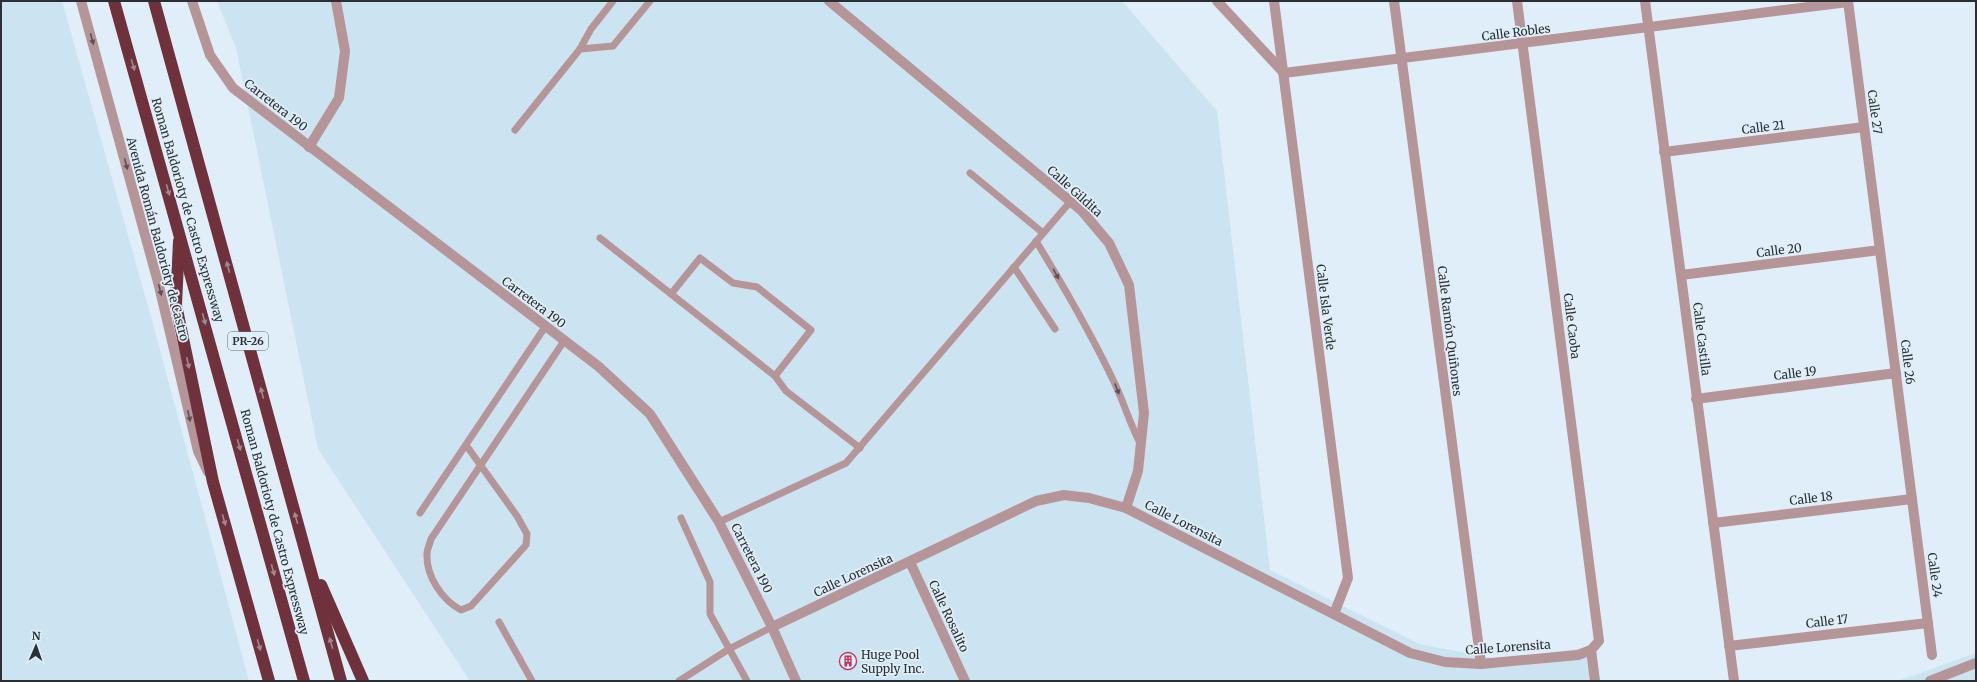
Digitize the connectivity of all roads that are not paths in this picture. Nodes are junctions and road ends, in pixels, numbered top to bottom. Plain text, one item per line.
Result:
1 (81, 1) edge
2 (114, 1) edge
3 (154, 1) edge
4 (192, 1) edge
5 (336, 1) edge
6 (613, 1) edge
7 (650, 1) edge
8 (829, 1) edge
9 (1217, 1) edge
10 (1274, 1) edge
11 (1394, 1) edge
12 (1517, 1) edge
13 (1645, 1) edge
14 (1848, 2) edge
15 (1649, 28) junction
16 (1523, 44) junction
17 (580, 49) junction
18 (1402, 59) junction
19 (1284, 73) junction
20 (1864, 127) junction
21 (515, 130) dead end
22 (309, 147) junction
23 (1664, 152) junction
24 (970, 173) dead end
25 (1070, 202) junction
26 (1876, 227) joint
27 (179, 228) junction
28 (1043, 233) junction
29 (600, 238) dead end
30 (1036, 241) junction
31 (1880, 250) junction
32 (1014, 267) junction
33 (1681, 275) junction
34 (671, 294) junction
35 (545, 327) junction
36 (1055, 329) dead end
37 (564, 341) junction
38 (1896, 373) junction
39 (775, 376) junction
40 (1696, 399) junction
41 (1140, 443) junction
42 (466, 445) junction
43 (860, 448) junction
44 (481, 465) junction
45 (213, 482) junction
46 (1912, 499) junction
47 (1126, 508) junction
48 (420, 513) dead end
49 (681, 518) dead end
50 (719, 522) junction
51 (1713, 523) junction
52 (306, 552) junction
53 (910, 562) junction
54 (1334, 614) junction
55 (500, 622) dead end
56 (1928, 623) junction
57 (772, 627) junction
58 (1729, 646) junction
59 (729, 649) junction
60 (1591, 650) junction
61 (1932, 655) dead end
62 (1976, 663) edge
63 (1481, 664) junction
64 (269, 681) edge
65 (304, 681) edge
66 (341, 681) edge
67 (363, 681) edge
68 (532, 681) edge
69 (679, 681) edge
70 (747, 681) edge
71 (796, 681) edge
72 (965, 681) edge
73 (1595, 681) edge
74 (1734, 681) edge
75 (1930, 681) edge

1 -> 45 street, Avenida Román Baldorioty de Castro
2 -> 27 highway, Roman Baldorioty de Castro Expressway / PR-26
52 -> 3 highway, Roman Baldorioty de Castro Expressway / PR-26
4 - 22 street, Carretera 190
5 - 22 street
6 - 17 lane
7 - 17 lane
8 - 25 street, Calle Gildita
9 - 19 street
10 - 19 street, Calle Isla Verde
11 - 18 street, Calle Ramón Quiñones
12 - 16 street, Calle Caoba
13 - 15 street, Calle Castilla
14 - 15 street, Calle Robles
14 - 20 street, Calle 27
15 - 16 street, Calle Robles
15 - 23 street, Calle Castilla
16 - 18 street, Calle Robles
16 - 60 street, Calle Caoba
17 - 21 lane
18 - 19 street, Calle Robles
18 - 63 street, Calle Ramón Quiñones
19 - 54 street, Calle Isla Verde
20 - 23 street, Calle 21
20 - 26 street, Calle 27
22 - 35 street, Carretera 190
23 - 33 street, Calle Castilla
24 - 28 lane
25 - 28 lane
25 - 41 street, Calle Gildita
26 - 31 street, Calle 26
27 -> 45 highway
27 -> 65 highway, Roman Baldorioty de Castro Expressway / PR-26
28 - 30 lane
29 - 34 lane
30 - 32 lane
30 -> 41 lane
31 - 33 street, Calle 20
31 - 38 street, Calle 26
32 - 36 lane
32 - 43 lane
33 - 40 street, Calle Castilla
34 - 39 lane
34 - 39 lane
35 - 37 street, Carretera 190
35 - 42 lane
37 - 44 lane
37 - 50 street, Carretera 190
38 - 40 street, Calle 19
38 - 46 street, Calle 26
39 - 43 lane
40 - 51 street, Calle Castilla
41 - 47 street, Calle Gildita
42 - 44 lane
42 - 48 lane
43 - 50 lane
44 - 44 lane
45 -> 64 highway
46 - 51 street, Calle 18
46 - 56 street, Calle 24
47 - 53 street, Calle Lorensita
47 - 54 street, Calle Lorensita
49 - 59 lane
50 - 57 street, Carretera 190
51 - 58 street, Calle Castilla
66 -> 52 highway, Roman Baldorioty de Castro Expressway / PR-26
52 - 67 highway
53 - 57 street, Calle Lorensita
53 - 72 street, Calle Rosalito
54 - 63 street, Calle Lorensita
55 - 68 lane
56 - 58 street, Calle 17
56 - 61 street, Calle 24
57 - 59 lane
57 - 71 street, Carretera 190
58 - 74 street, Calle Castilla
59 - 69 lane
59 - 70 lane
60 - 63 street, Calle Lorensita
60 - 73 street
62 - 75 street

